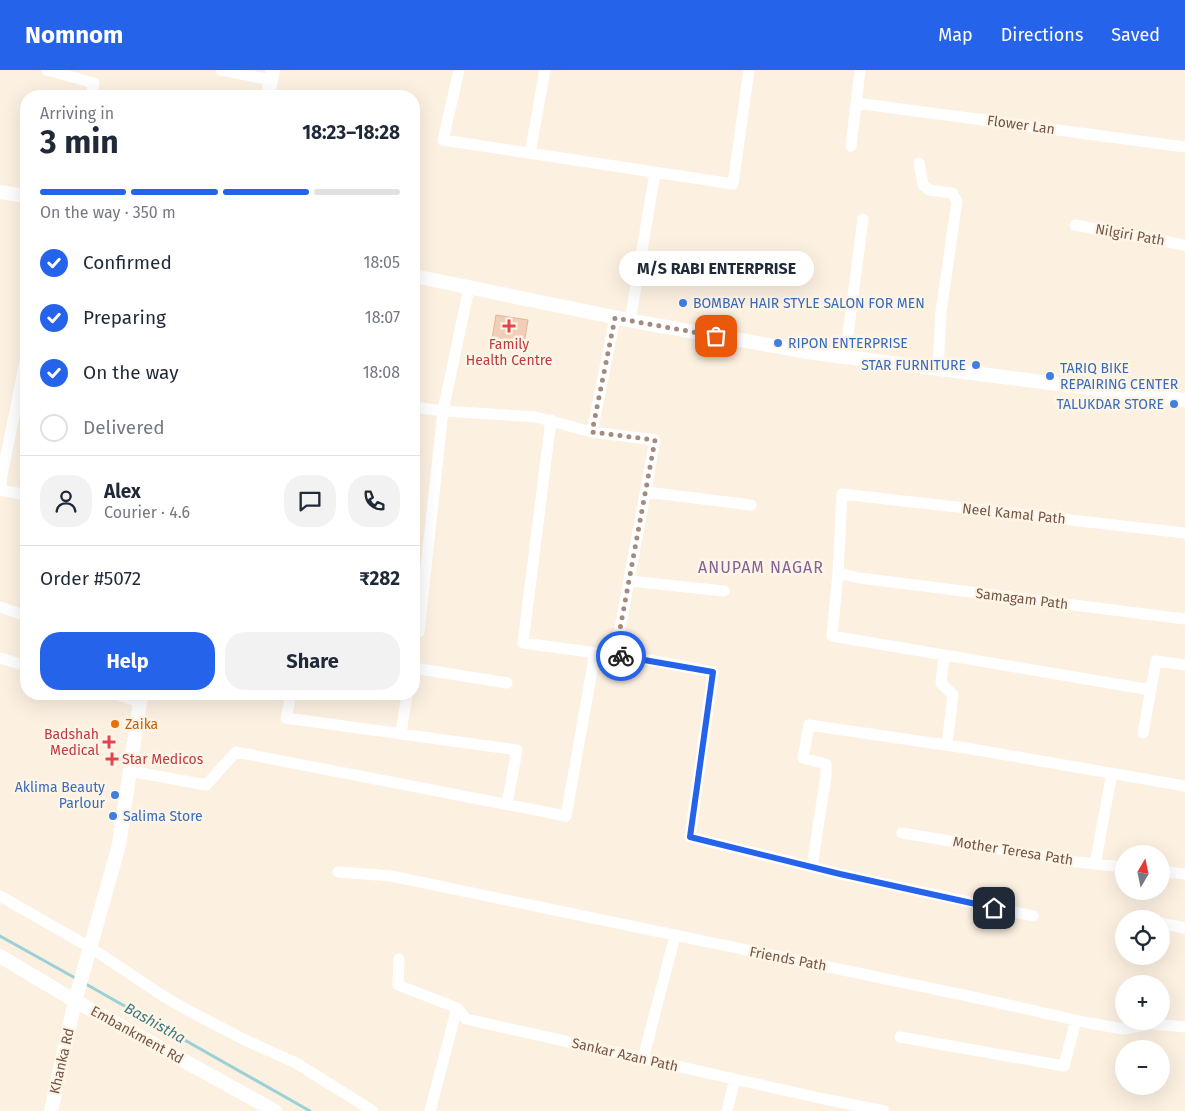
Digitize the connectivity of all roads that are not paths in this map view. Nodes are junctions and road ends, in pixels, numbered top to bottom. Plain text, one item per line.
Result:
1 (47, 70) edge
2 (221, 70) edge
3 (459, 70) edge
4 (545, 70) edge
5 (749, 70) edge
6 (860, 70) edge
7 (272, 75) edge
8 (92, 90) edge
9 (269, 90) edge
10 (856, 103) junction
11 (851, 146) dead end
12 (1185, 147) edge
13 (530, 154) junction
14 (919, 163) dead end
15 (655, 173) junction
16 (0, 192) edge
17 (20, 195) edge
18 (863, 219) dead end
19 (1075, 225) dead end
20 (1185, 245) edge
21 (420, 277) edge
22 (469, 288) junction
23 (615, 318) junction
24 (630, 321) junction
25 (845, 357) junction
26 (938, 369) junction
27 (20, 386) edge
28 (1185, 400) edge
29 (420, 408) edge
30 (443, 411) junction
31 (551, 420) junction
32 (592, 432) junction
33 (1, 491) edge
34 (646, 492) junction
35 (20, 494) edge
36 (751, 505) dead end
37 (1185, 533) edge
38 (838, 573) junction
39 (629, 582) junction
40 (724, 591) dead end
41 (0, 607) edge
42 (20, 614) edge
43 (1185, 619) edge
44 (420, 623) edge
45 (595, 653) junction
46 (944, 655) junction
47 (615, 656) junction
48 (0, 658) edge
49 (20, 664) edge
50 (1185, 665) edge
51 (420, 669) edge
52 (507, 683) dead end
53 (1151, 690) junction
54 (141, 700) edge
55 (290, 700) edge
56 (406, 700) edge
57 (400, 733) junction
58 (1143, 733) dead end
59 (947, 745) junction
60 (130, 771) junction
61 (1112, 773) junction
62 (1185, 786) edge
63 (507, 804) junction
64 (902, 833) dead end
65 (1095, 864) junction
66 (1115, 866) edge
67 (812, 867) junction
68 (338, 872) dead end
69 (1170, 872) edge
70 (1185, 874) edge
71 (0, 896) edge
72 (1033, 916) dead end
73 (1170, 925) edge
74 (1185, 928) edge
75 (675, 936) junction
76 (90, 951) junction
77 (0, 956) edge
78 (399, 960) dead end
79 (76, 998) junction
80 (457, 1008) junction
81 (1076, 1020) junction
82 (1185, 1027) edge
83 (900, 1037) dead end
84 (643, 1059) junction
85 (735, 1079) junction
86 (51, 1111) edge
87 (276, 1111) edge
88 (374, 1111) edge
89 (430, 1111) edge
90 (726, 1111) edge
91 (884, 1111) edge

1 - 8 street
2 - 7 street
3 - 13 street
4 - 13 street
5 - 15 street
6 - 10 street
7 - 9 street
10 - 11 street
10 - 12 street, Flower Lan
13 - 15 street
14 - 26 street
15 - 24 street
16 - 17 street
18 - 25 street
19 - 20 street, Nilgiri Path
21 - 22 street
22 - 23 street
22 - 30 street
23 - 24 street
23 - 32 street
24 - 25 street
25 - 26 street
26 - 28 street
27 - 33 street
29 - 30 street
30 - 31 street
30 - 44 street
31 - 32 street
31 - 45 street
32 - 34 street
33 - 35 street
34 - 36 street
34 - 39 street
37 - 38 street, Neel Kamal Path
38 - 43 street, Samagam Path
38 - 46 street
39 - 40 street
39 - 47 street
41 - 42 street
45 - 47 street
45 - 63 street
46 - 53 street
46 - 59 street
47 - 67 street
48 - 49 street
50 - 53 street
51 - 52 street
53 - 58 street
54 - 60 street, Khanka Rd
55 - 57 street
56 - 57 street
57 - 63 street
59 - 61 street
59 - 67 street
60 - 63 street
60 - 76 street, Khanka Rd
61 - 62 street
61 - 65 street
64 - 65 street, Mother Teresa Path
65 - 66 street, Mother Teresa Path
67 - 72 street
68 - 75 street, Friends Path
69 - 70 street
71 - 76 street
73 - 74 street
75 - 81 street, Friends Path
75 - 84 street
76 - 79 street, Khanka Rd
76 - 88 street
77 - 79 street, Embankment Rd
78 - 80 street, Sankar Azan Path
79 - 86 street, Khanka Rd
79 - 87 street, Embankment Rd
80 - 84 street, Sankar Azan Path
80 - 89 street
81 - 82 street, Friends Path
81 - 83 street
84 - 85 street, Sankar Azan Path
85 - 90 street
85 - 91 street, Sankar Azan Path

